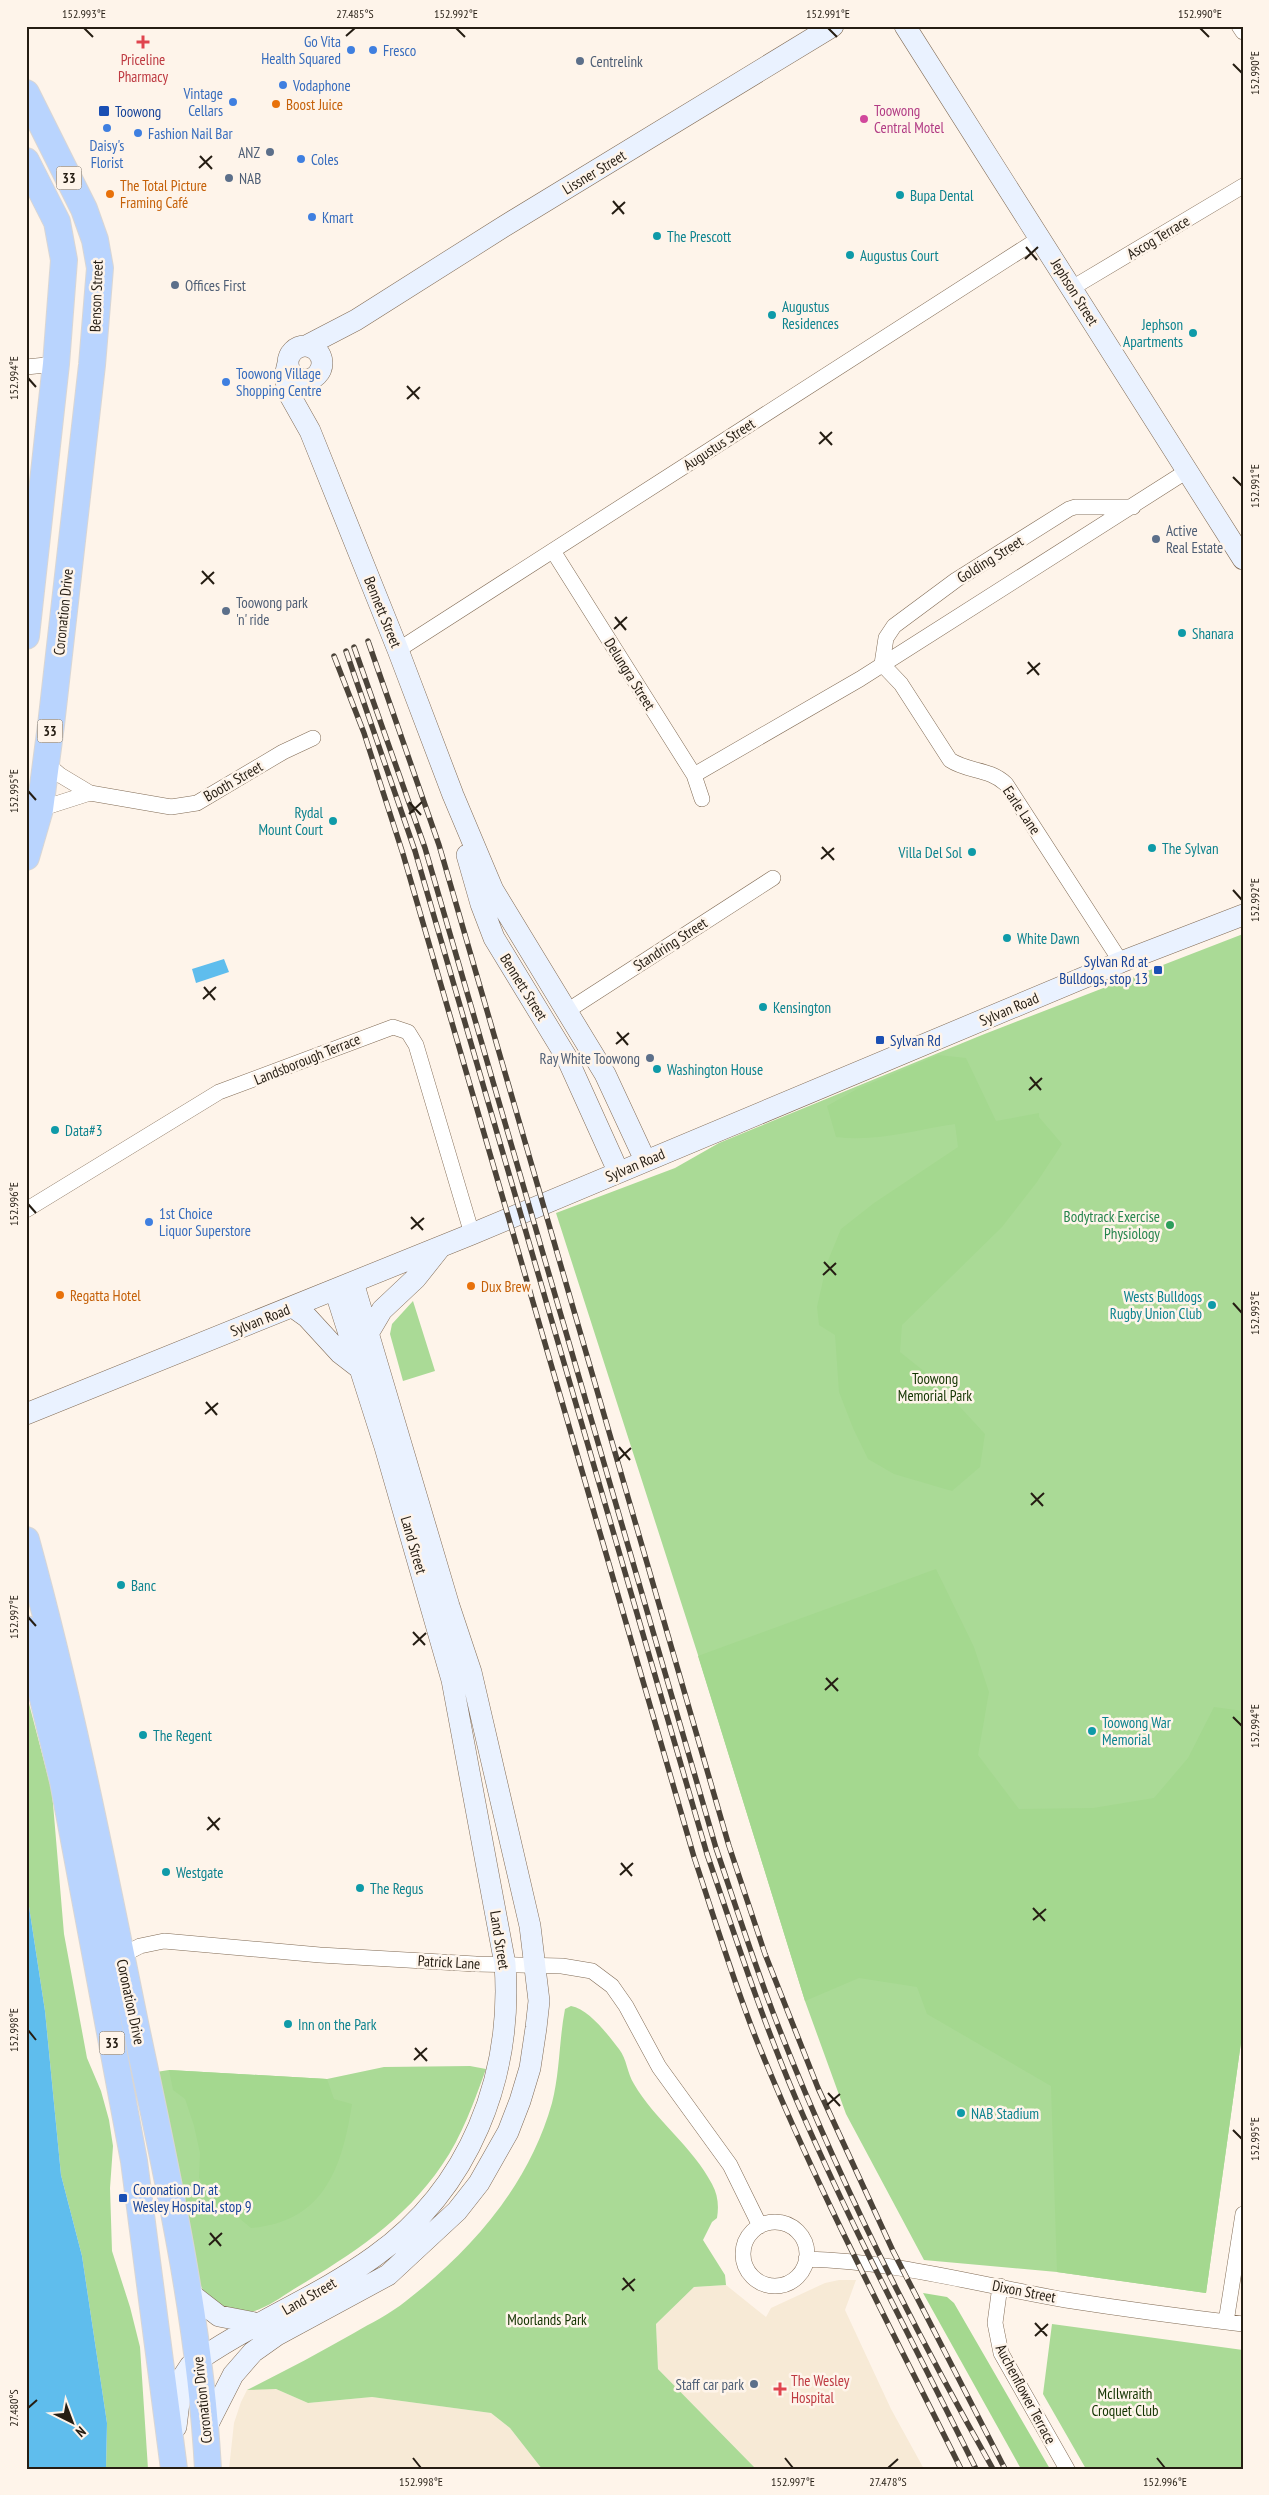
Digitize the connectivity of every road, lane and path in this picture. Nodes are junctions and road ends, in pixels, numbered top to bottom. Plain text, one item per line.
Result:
1 (833, 26) edge
2 (905, 26) edge
3 (1239, 26) edge
4 (1243, 32) edge
5 (26, 93) edge
6 (26, 161) edge
7 (1243, 186) edge
8 (1040, 238) junction
9 (1072, 288) junction
10 (356, 320) junction
11 (306, 346) junction
12 (288, 363) junction
13 (56, 364) junction
14 (92, 366) joint
15 (26, 368) edge
16 (318, 370) junction
17 (310, 431) junction
18 (1187, 470) junction
19 (1133, 507) junction
20 (552, 551) junction
21 (1243, 559) edge
22 (26, 636) edge
23 (398, 650) junction
24 (882, 664) junction
25 (313, 738) dead end
26 (46, 763) junction
27 (694, 775) junction
28 (90, 794) junction
29 (453, 795) junction
30 (702, 799) dead end
31 (40, 809) junction
32 (26, 857) edge
33 (773, 878) dead end
34 (1243, 915) edge
35 (1121, 962) junction
36 (567, 1011) junction
37 (547, 1024) junction
38 (645, 1160) junction
39 (618, 1171) junction
40 (26, 1210) edge
41 (472, 1234) junction
42 (440, 1247) junction
43 (344, 1286) junction
44 (293, 1307) junction
45 (369, 1332) junction
46 (362, 1370) junction
47 (26, 1414) edge
48 (26, 1540) edge
49 (26, 1629) edge
50 (121, 1956) junction
51 (505, 1964) junction
52 (536, 1966) junction
53 (1243, 2214) edge
54 (760, 2226) junction
55 (806, 2259) junction
56 (1000, 2286) junction
57 (188, 2292) junction
58 (1226, 2322) junction
59 (260, 2324) junction
60 (1243, 2324) edge
61 (199, 2360) junction
62 (206, 2428) junction
63 (174, 2466) edge
64 (208, 2469) edge
65 (1068, 2469) edge

1 - 10 main road, Lissner Street
2 - 8 main road, Jephson Street
3 - 4 street
5 - 14 highway, Benson Street / 33
6 - 13 highway, 33
7 - 9 street, Ascog Terrace
8 - 9 main road, Jephson Street
8 - 20 street, Augustus Street
9 - 18 main road, Jephson Street
10 - 11 main road, Lissner Street
10 - 16 main road, Lissner Street
11 - 12 main road
11 - 16 main road
12 - 16 main road
12 - 17 main road, Bennett Street
13 - 15 street
13 - 22 highway, 33
14 - 26 highway, Coronation Drive / 33
16 - 17 main road, Bennett Street
17 - 23 main road, Bennett Street
18 - 19 street, Golding Street
18 - 21 main road, Jephson Street
19 - 24 street, Golding Street
19 - 24 street, Golding Street
20 - 23 street, Augustus Street
20 - 27 street, Delungra Street
23 - 29 main road, Bennett Street
24 - 27 street, Golding Street
24 - 35 street, Earle Lane
25 - 28 street, Booth Street
26 - 28 street, Booth Street
26 - 31 highway, Coronation Drive / 33
27 - 30 street, Delungra Street
28 - 31 street, Booth Street
29 - 36 main road, Bennett Street
29 - 37 main road, Bennett Street
31 - 32 highway, Coronation Drive / 33
33 - 36 street, Standring Street
34 - 35 main road, Sylvan Road
35 - 38 main road, Sylvan Road
36 - 37 main road
36 - 38 main road, Bennett Street
37 - 39 main road, Bennett Street
38 - 39 main road, Sylvan Road
39 - 41 main road, Sylvan Road
40 - 41 street, Landsborough Terrace
41 - 42 main road, Sylvan Road
42 - 43 main road, Sylvan Road
42 - 45 main road
43 - 44 main road, Sylvan Road
43 - 45 main road, Land Street
43 - 46 main road, Land Street
44 - 46 main road
44 - 47 main road, Sylvan Road
45 - 52 main road, Land Street
46 - 51 main road, Land Street
48 - 50 highway, Coronation Drive / 33
49 - 63 highway, Coronation Drive / 33
50 - 51 street, Patrick Lane
50 - 57 highway, Coronation Drive / 33
51 - 52 street, Patrick Lane
51 - 59 main road, Land Street
52 - 54 street, Patrick Lane
52 - 62 main road, Land Street
53 - 58 street
54 - 55 street
54 - 55 street
55 - 56 street, Dixon Street
56 - 58 street, Dixon Street
56 - 65 street, Auchenflower Terrace
57 - 59 main road
57 - 61 highway, Coronation Drive / 33
58 - 60 street, Dixon Street
59 - 61 main road, Land Street
61 - 62 highway, Coronation Drive / 33
61 - 63 main road, Land Street
62 - 64 highway, Coronation Drive / 33

